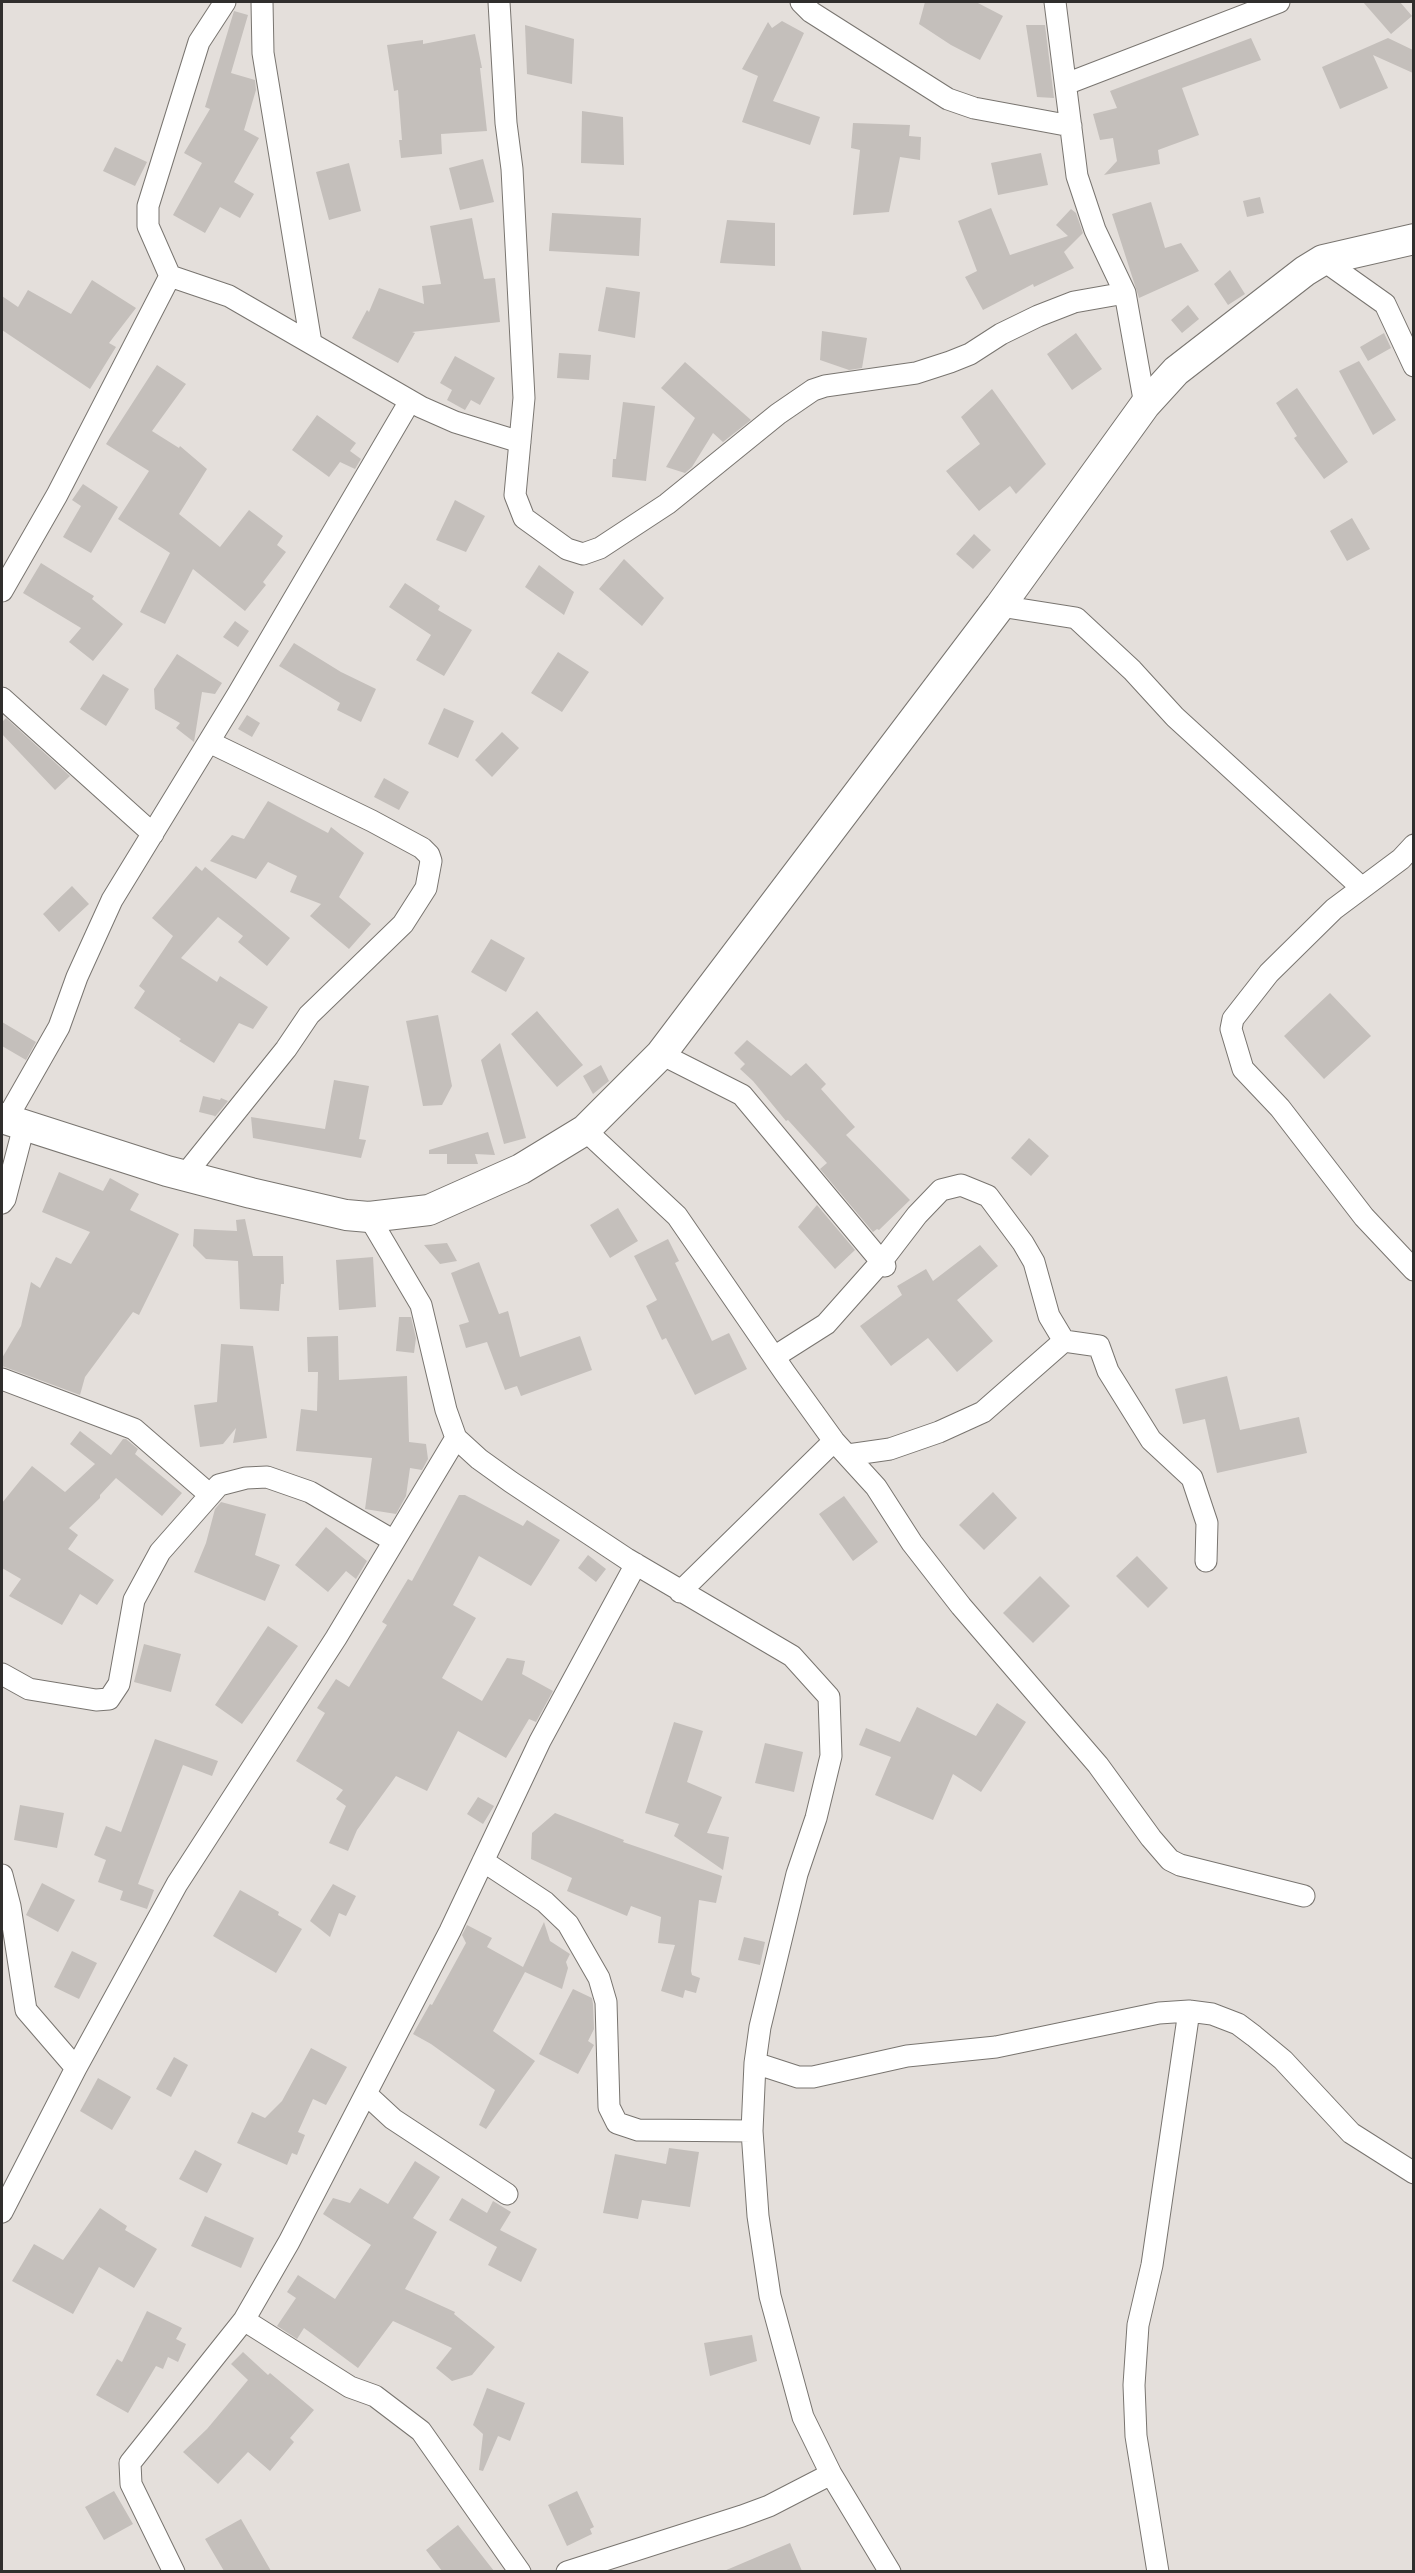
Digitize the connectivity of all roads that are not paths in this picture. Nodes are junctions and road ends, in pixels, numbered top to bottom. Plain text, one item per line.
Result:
1 (225, 2) edge
2 (262, 2) edge
3 (499, 2) edge
4 (801, 2) edge
5 (1055, 2) edge
6 (1279, 2) edge
7 (1066, 84) junction
8 (1071, 126) junction
9 (1413, 239) edge
10 (1323, 260) junction
11 (170, 276) junction
12 (1125, 293) junction
13 (311, 343) junction
14 (1413, 366) edge
15 (410, 401) junction
16 (1144, 405) junction
17 (520, 442) junction
18 (2, 591) edge
19 (1000, 606) junction
20 (2, 698) edge
21 (209, 742) junction
22 (153, 834) junction
23 (1413, 845) edge
24 (1361, 887) junction
25 (661, 1054) junction
26 (10, 1121) edge
27 (585, 1130) junction
28 (184, 1176) junction
29 (2, 1203) edge
30 (369, 1217) junction
31 (883, 1264) junction
32 (1413, 1270) edge
33 (1064, 1341) junction
34 (774, 1357) junction
35 (2, 1379) edge
36 (456, 1438) junction
37 (841, 1448) junction
38 (209, 1494) junction
39 (394, 1541) junction
40 (1206, 1561) dead end
41 (636, 1564) junction
42 (681, 1592) junction
43 (2, 1674) edge
44 (483, 1861) junction
45 (2, 1875) edge
46 (1304, 1896) dead end
47 (1190, 2011) junction
48 (755, 2063) junction
49 (76, 2068) junction
50 (366, 2094) junction
51 (752, 2131) junction
52 (1413, 2173) edge
53 (507, 2194) dead end
54 (2, 2212) edge
55 (244, 2320) junction
56 (831, 2474) junction
57 (174, 2571) edge
58 (520, 2571) edge
59 (567, 2571) edge
60 (890, 2571) edge
61 (1158, 2571) edge

1 - 11 street
2 - 13 street
3 - 17 street
4 - 8 street
5 - 7 street
6 - 7 street
7 - 8 street
8 - 12 street
9 - 10 main road
10 - 14 street
10 - 16 main road
11 - 13 street
11 - 18 street
12 - 16 street
12 - 17 street
13 - 15 street
15 - 17 street
15 - 21 street
16 - 19 main road
19 - 24 street
19 - 25 main road
20 - 22 street
21 - 22 street
21 - 28 street
22 - 26 street
23 - 24 street
24 - 32 street
25 - 27 main road
25 - 31 street
26 - 28 main road
26 - 29 street
27 - 30 main road
27 - 34 street
28 - 30 main road
30 - 36 street
31 - 33 street
31 - 34 street
33 - 37 street
33 - 40 street
34 - 37 street
35 - 38 street
36 - 39 street
36 - 41 street
37 - 42 street
37 - 46 street
38 - 39 street
38 - 43 street
39 - 49 street
41 - 42 street
41 - 44 street
42 - 48 street
44 - 50 street
44 - 51 street
45 - 49 street
47 - 48 street
47 - 52 street
47 - 61 street
48 - 51 street
49 - 54 street
50 - 53 street
50 - 55 street
51 - 56 street
55 - 57 street
55 - 58 street
56 - 59 street
56 - 60 street

